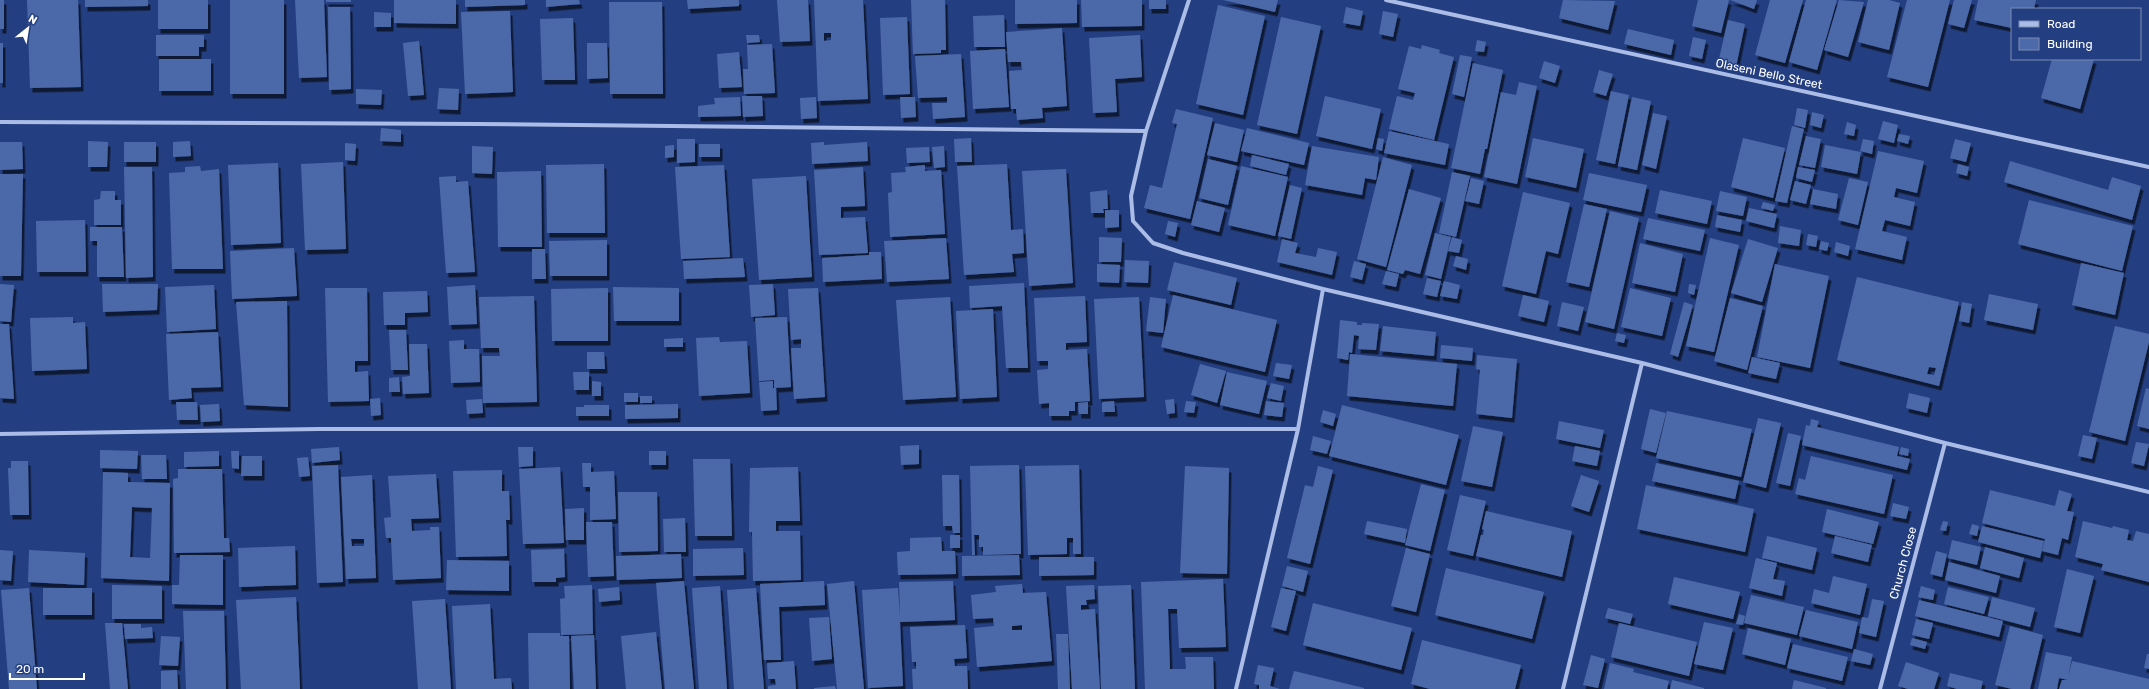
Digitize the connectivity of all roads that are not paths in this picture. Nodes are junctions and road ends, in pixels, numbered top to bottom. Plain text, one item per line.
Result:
1 (1189, 0) edge
2 (1386, 0) edge
3 (0, 122) edge
4 (1146, 131) junction
5 (2149, 167) edge
6 (1323, 289) junction
7 (1642, 363) junction
8 (1298, 429) junction
9 (0, 434) edge
10 (1945, 443) junction
11 (2149, 492) edge
12 (1236, 689) edge
13 (1563, 689) edge
14 (1880, 689) edge

1 - 4 street
2 - 5 street, Olaseni Bello Street
3 - 4 street
4 - 6 street
6 - 7 street
6 - 8 street
7 - 10 street
7 - 13 street
8 - 9 street
8 - 12 street
10 - 11 street
10 - 14 street, Church Close

